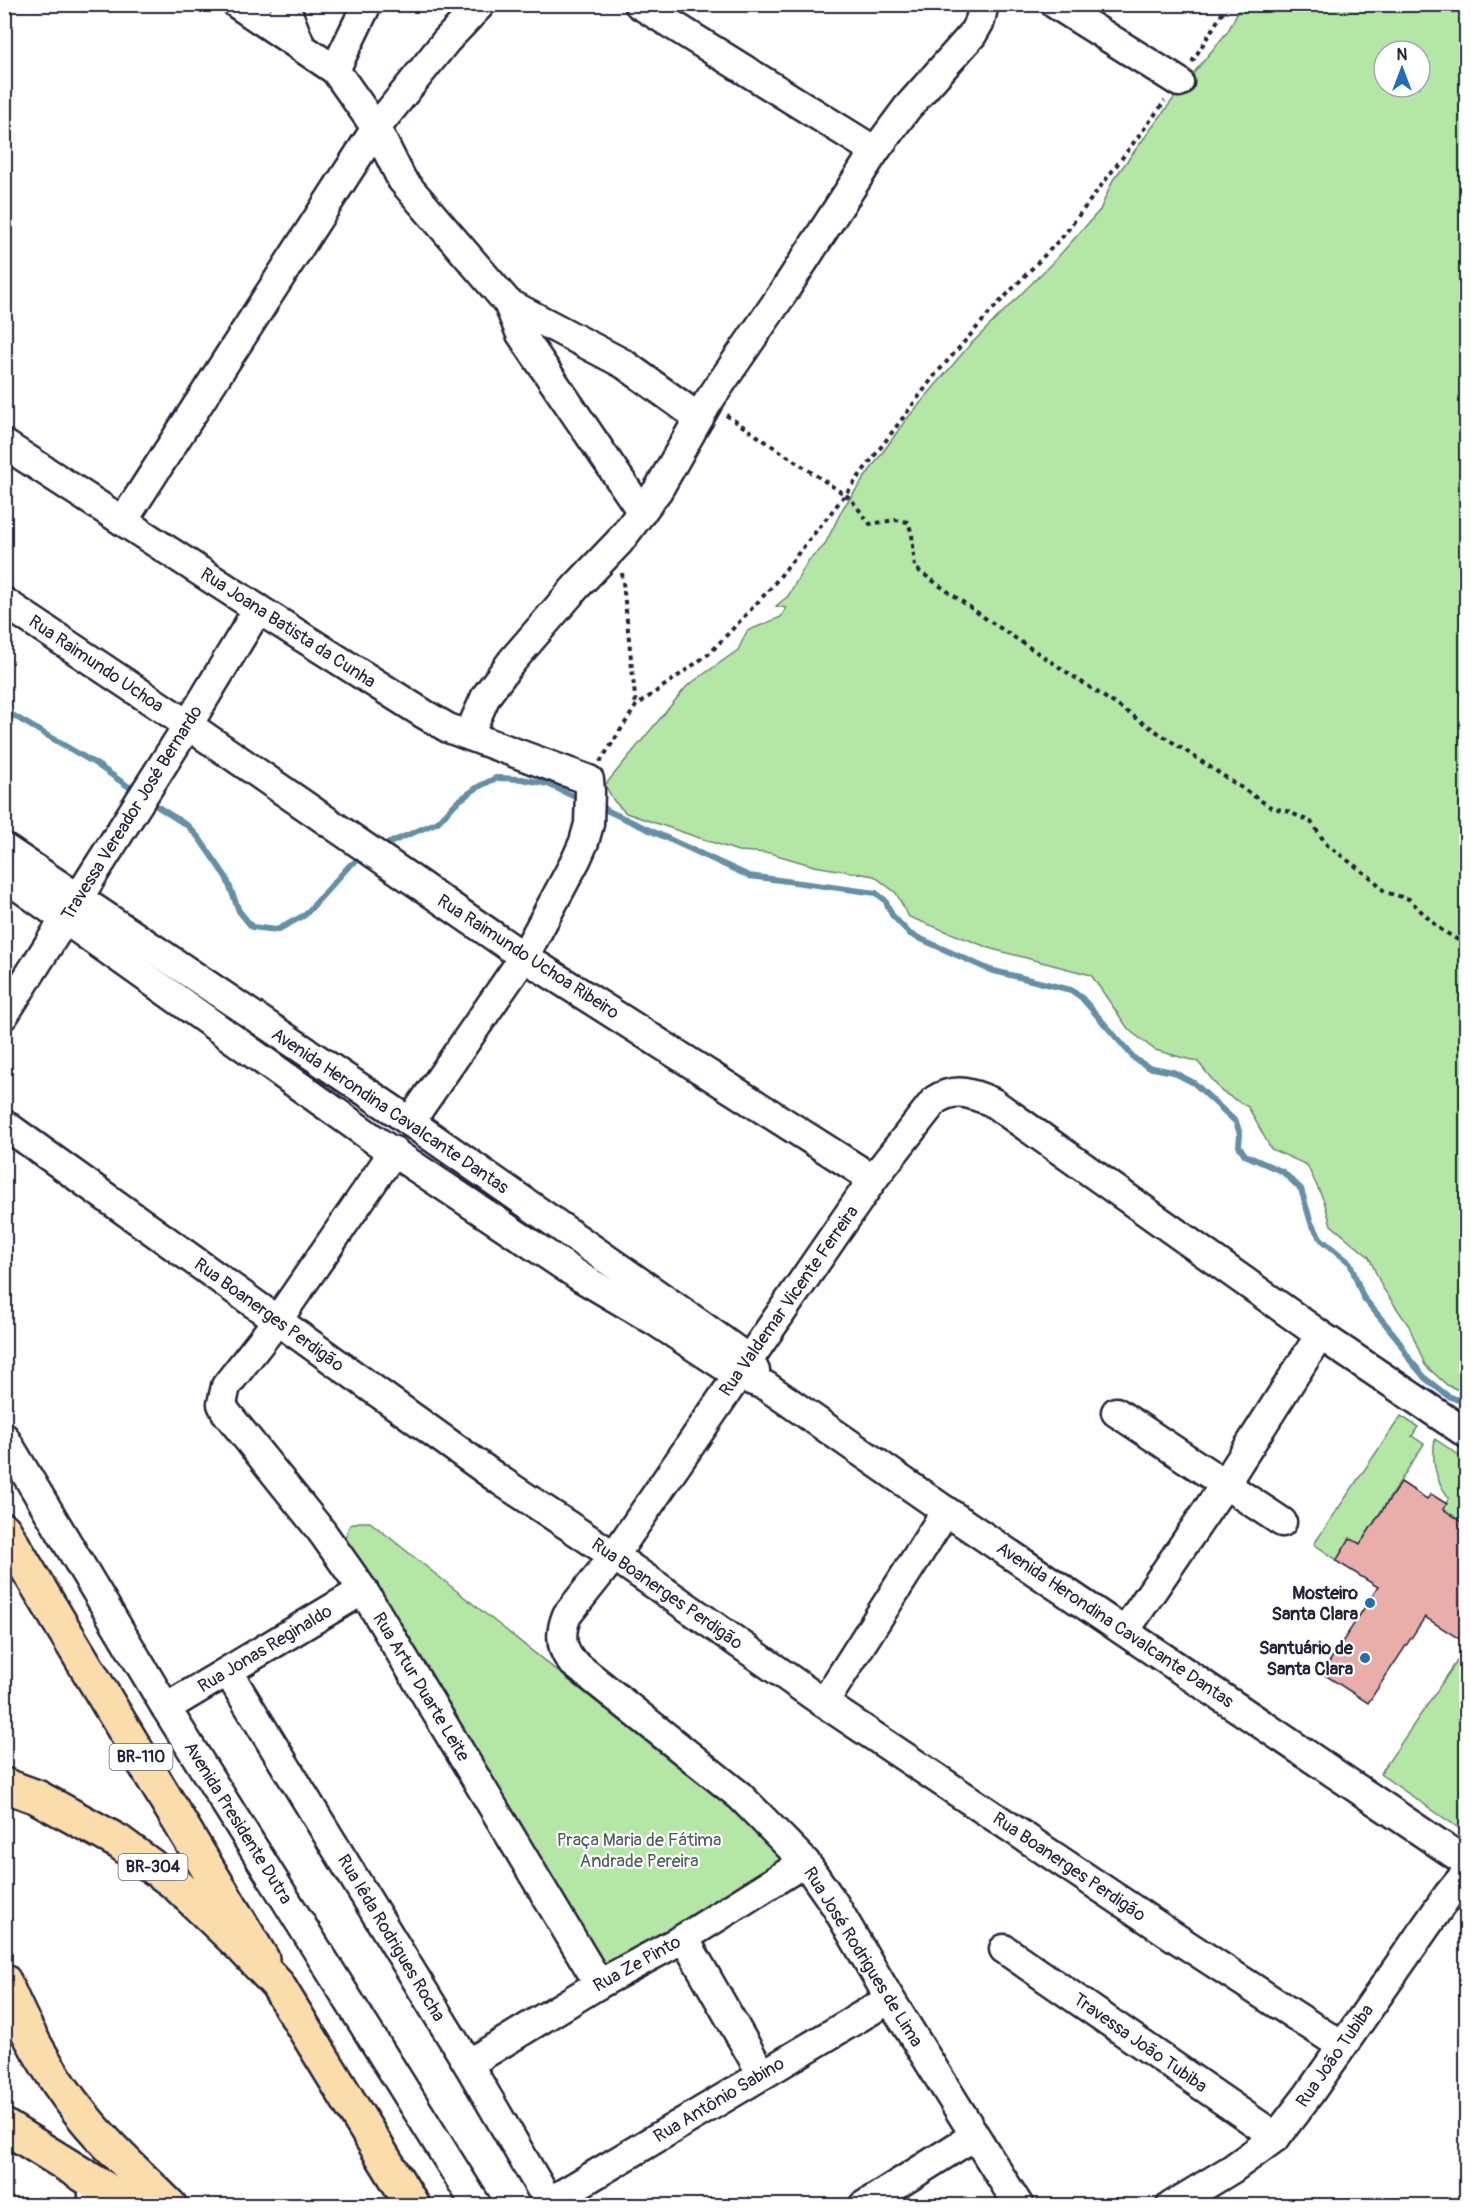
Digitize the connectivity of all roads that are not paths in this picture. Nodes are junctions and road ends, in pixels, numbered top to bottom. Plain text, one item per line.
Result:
1 (237, 4) edge
2 (284, 4) edge
3 (367, 4) edge
4 (481, 4) edge
5 (639, 4) edge
6 (984, 4) edge
7 (1055, 4) edge
8 (301, 47) junction
9 (334, 70) junction
10 (1179, 82) road end
11 (376, 128) junction
12 (874, 151) junction
13 (508, 303) junction
14 (704, 410) junction
15 (4, 444) edge
16 (642, 512) junction
17 (123, 522) junction
18 (4, 602) edge
19 (258, 609) junction
20 (188, 725) junction
21 (469, 734) junction
22 (4, 848) edge
23 (4, 876) edge
24 (71, 909) junction
25 (524, 957) junction
26 (4, 1015) edge
27 (401, 1116) junction
28 (4, 1124) edge
29 (385, 1145) junction
30 (873, 1179) junction
31 (277, 1321) junction
32 (1320, 1335) junction
33 (743, 1367) junction
34 (1116, 1412) dead end
35 (1467, 1433) edge
36 (4, 1437) edge
37 (1225, 1484) junction
38 (946, 1511) junction
39 (1282, 1522) dead end
40 (4, 1530) edge
41 (614, 1556) junction
42 (363, 1590) junction
43 (1125, 1631) junction
44 (228, 1672) junction
45 (824, 1703) junction
46 (166, 1708) junction
47 (4, 1785) edge
48 (805, 1862) junction
49 (1467, 1862) edge
50 (1467, 1873) edge
51 (684, 1938) junction
52 (1004, 1949) dead end
53 (4, 1981) edge
54 (277, 1984) junction
55 (599, 1984) junction
56 (890, 1999) junction
57 (1342, 2046) junction
58 (468, 2064) junction
59 (762, 2074) junction
60 (4, 2126) edge
61 (974, 2136) junction
62 (1276, 2137) junction
63 (93, 2193) edge
64 (1205, 2198) edge
65 (550, 2204) edge
66 (134, 2205) edge
67 (170, 2205) edge
68 (413, 2205) edge
69 (477, 2205) edge
70 (863, 2205) edge
71 (1019, 2205) edge
72 (1171, 2205) edge

1 - 8 street
2 - 8 street
3 - 9 street
4 - 11 street
5 - 12 street
6 - 12 street
7 - 10 street
8 - 9 street
9 - 11 street
11 - 13 street
11 - 17 street
12 - 14 street
13 - 14 street
13 - 16 street
14 - 16 street
15 - 17 street, Rua Joana Batista da Cunha
16 - 21 street
17 - 19 street, Rua Joana Batista da Cunha
18 - 20 street, Rua Raimundo Uchoa
19 - 20 street, Travessa Vereador José Bernardo
19 - 21 street, Rua Joana Batista da Cunha
20 - 24 street, Travessa Vereador José Bernardo
20 - 25 street, Rua Raimundo Uchoa Ribeiro
21 - 25 street, Rua Joana Batista da Cunha
22 - 24 street, Avenida Herondina Cavalcante Dantas
23 - 24 street, Avenida Herondina Cavalcante Dantas
24 - 26 street, Travessa Vereador José Bernardo
24 - 27 street, Avenida Herondina Cavalcante Dantas
24 - 29 street, Avenida Herondina Cavalcante Dantas
25 - 27 street
25 - 30 street, Rua Raimundo Uchoa Ribeiro
27 - 29 street
27 - 33 street, Avenida Herondina Cavalcante Dantas
28 - 31 street, Rua Boanerges Perdigão
29 - 31 street
29 - 33 street, Avenida Herondina Cavalcante Dantas
30 - 32 street, Rua Valdemar Vicente Ferreira
30 - 33 street, Rua Valdemar Vicente Ferreira
31 - 41 street, Rua Boanerges Perdigão
31 - 42 street, Rua Artur Duarte Leite
32 - 35 street, Rua Valdemar Vicente Ferreira
32 - 37 street
33 - 38 street, Avenida Herondina Cavalcante Dantas
33 - 41 street, Rua Valdemar Vicente Ferreira
34 - 37 street
36 - 46 street, Avenida Presidente Dutra
37 - 39 street
37 - 43 street
38 - 43 street, Avenida Herondina Cavalcante Dantas
38 - 45 street
40 - 54 main road, BR-110
41 - 45 street, Rua Boanerges Perdigão
41 - 48 street, Rua José Rodrigues de Lima
42 - 44 street, Rua Jonas Reginaldo
42 - 55 street, Rua Artur Duarte Leite
43 - 49 street, Avenida Herondina Cavalcante Dantas
44 - 46 street, Rua Jonas Reginaldo
44 - 58 street, Rua Iêda Rodrigues Rocha
45 - 57 street, Rua Boanerges Perdigão
46 - 69 street, Avenida Presidente Dutra
47 - 54 main road, BR-304
48 - 51 street, Rua Ze Pinto
48 - 56 street, Rua José Rodrigues de Lima
50 - 57 street, Rua João Tubiba
51 - 55 street, Rua Ze Pinto
51 - 59 street
52 - 62 street, Travessa João Tubiba
53 - 67 main road
54 - 68 main road, BR-110
55 - 58 street, Rua Ze Pinto
56 - 59 street, Rua Antônio Sabino
56 - 61 street, Rua José Rodrigues de Lima
57 - 62 street, Rua João Tubiba
58 - 65 street, Rua Iêda Rodrigues Rocha
59 - 65 street, Rua Antônio Sabino
60 - 63 main road
61 - 70 street
61 - 71 street, Rua José Rodrigues de Lima
62 - 64 street, Rua João Tubiba
63 - 66 main road
64 - 72 street, Rua João Tubiba

